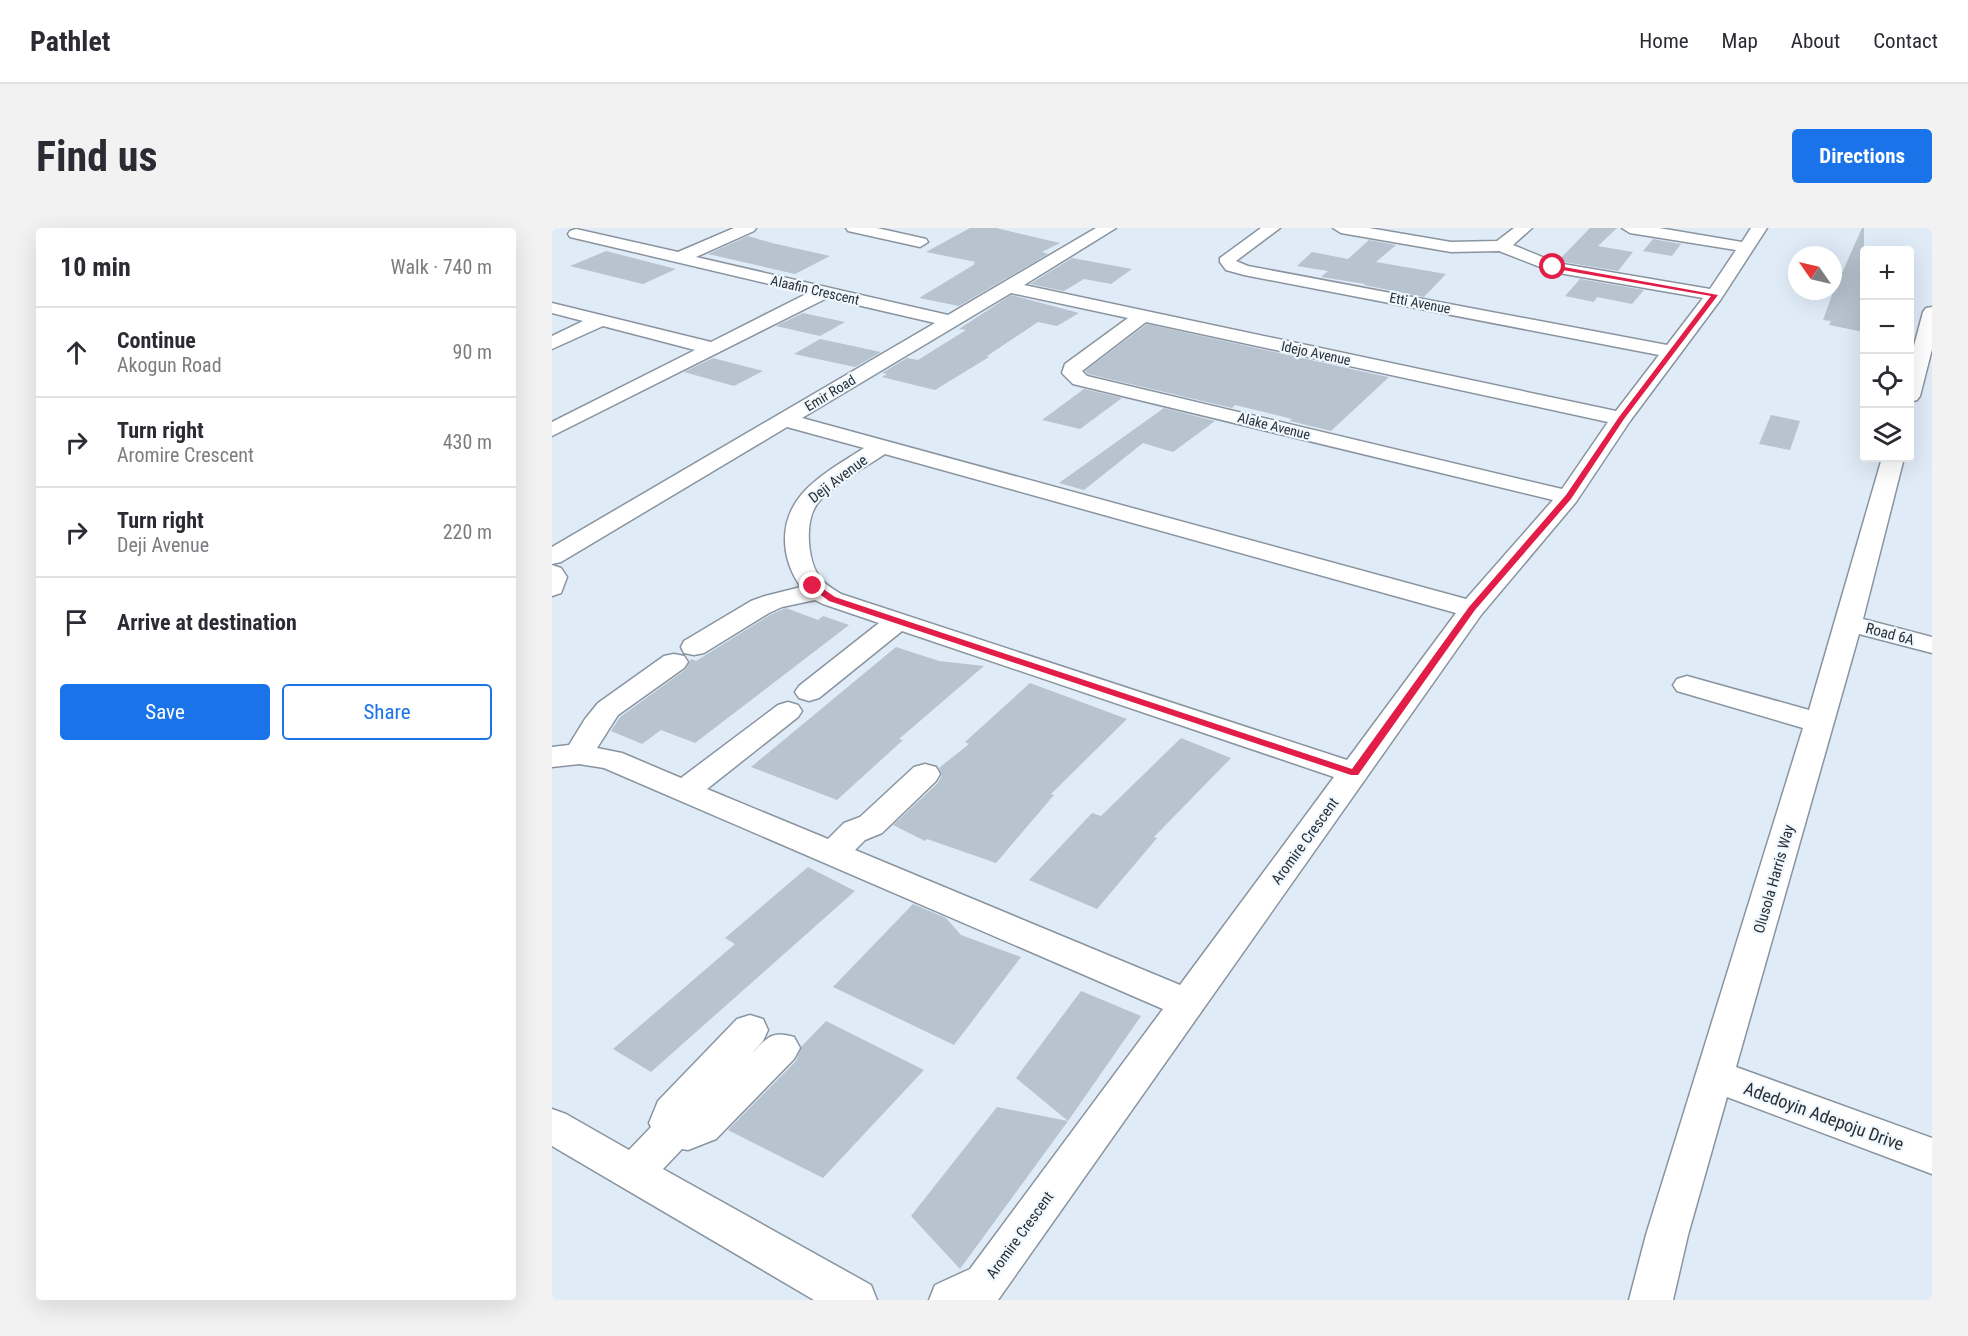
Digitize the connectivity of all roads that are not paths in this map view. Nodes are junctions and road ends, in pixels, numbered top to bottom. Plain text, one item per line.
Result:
1 (748, 228) edge
2 (854, 228) edge
3 (1108, 228) edge
4 (1272, 228) edge
5 (1341, 228) edge
6 (1524, 228) edge
7 (1630, 228) edge
8 (1373, 230) edge
9 (576, 234) edge
10 (1752, 238) edge
11 (920, 242) dead end
12 (1502, 246) junction
13 (679, 258) junction
14 (1010, 287) junction
15 (824, 292) junction
16 (1715, 295) junction
17 (552, 308) edge
18 (1932, 312) edge
19 (1142, 316) junction
20 (599, 321) junction
21 (951, 321) junction
22 (552, 343) edge
23 (712, 348) junction
24 (1671, 351) junction
25 (1914, 378) edge
26 (1914, 393) edge
27 (1932, 394) edge
28 (1621, 418) junction
29 (784, 420) junction
30 (552, 430) edge
31 (881, 447) junction
32 (1892, 462) edge
33 (1568, 497) junction
34 (552, 557) edge
35 (552, 573) edge
36 (552, 588) edge
37 (820, 591) junction
38 (1472, 609) junction
39 (898, 621) junction
40 (1849, 623) junction
41 (1932, 645) edge
42 (1687, 685) dead end
43 (1820, 723) junction
44 (566, 755) edge
45 (915, 771) dead end
46 (1354, 773) junction
47 (685, 790) junction
48 (844, 842) junction
49 (1188, 1004) junction
50 (765, 1039) dead end
51 (1716, 1076) junction
52 (552, 1126) edge
53 (1932, 1156) edge
54 (633, 1173) junction
55 (980, 1295) edge
56 (855, 1300) edge
57 (1652, 1300) edge

1 - 13 street
2 - 11 street
3 - 14 street, Emir Road
4 - 24 street, Etti Avenue
5 - 8 street
6 - 12 street
7 - 10 street
8 - 12 street
9 - 13 street, Alaafin Crescent
10 - 16 street, Aromire Crescent
12 - 16 street
13 - 15 street, Alaafin Crescent
14 - 19 street, Idejo Avenue
14 - 21 street, Emir Road
15 - 21 street, Alaafin Crescent
15 - 23 street
16 - 24 street, Aromire Crescent
17 - 20 street
18 - 25 street
19 - 28 street, Idejo Avenue
19 - 33 street, Alake Avenue
20 - 22 street
20 - 23 street
21 - 29 street, Emir Road
23 - 30 street
24 - 28 street, Aromire Crescent
26 - 27 street
28 - 33 street, Aromire Crescent
29 - 31 street
29 - 34 street, Emir Road
31 - 37 street, Deji Avenue
31 - 38 street
32 - 40 street, Olusola Harris Way
33 - 38 street, Aromire Crescent
35 - 36 street
37 - 39 street, Deji Avenue
37 - 44 street
38 - 46 street, Aromire Crescent
39 - 46 street, Deji Avenue
39 - 47 street
40 - 41 street, Road 6A
40 - 43 street, Olusola Harris Way
42 - 43 street
43 - 51 street, Olusola Harris Way
44 - 47 street
45 - 48 street
46 - 49 street, Aromire Crescent
47 - 48 street
48 - 49 street
49 - 55 street, Aromire Crescent
50 - 54 street
51 - 53 street, Adedoyin Adepoju Drive
51 - 57 street, Olusola Harris Way
52 - 54 street
54 - 56 street

